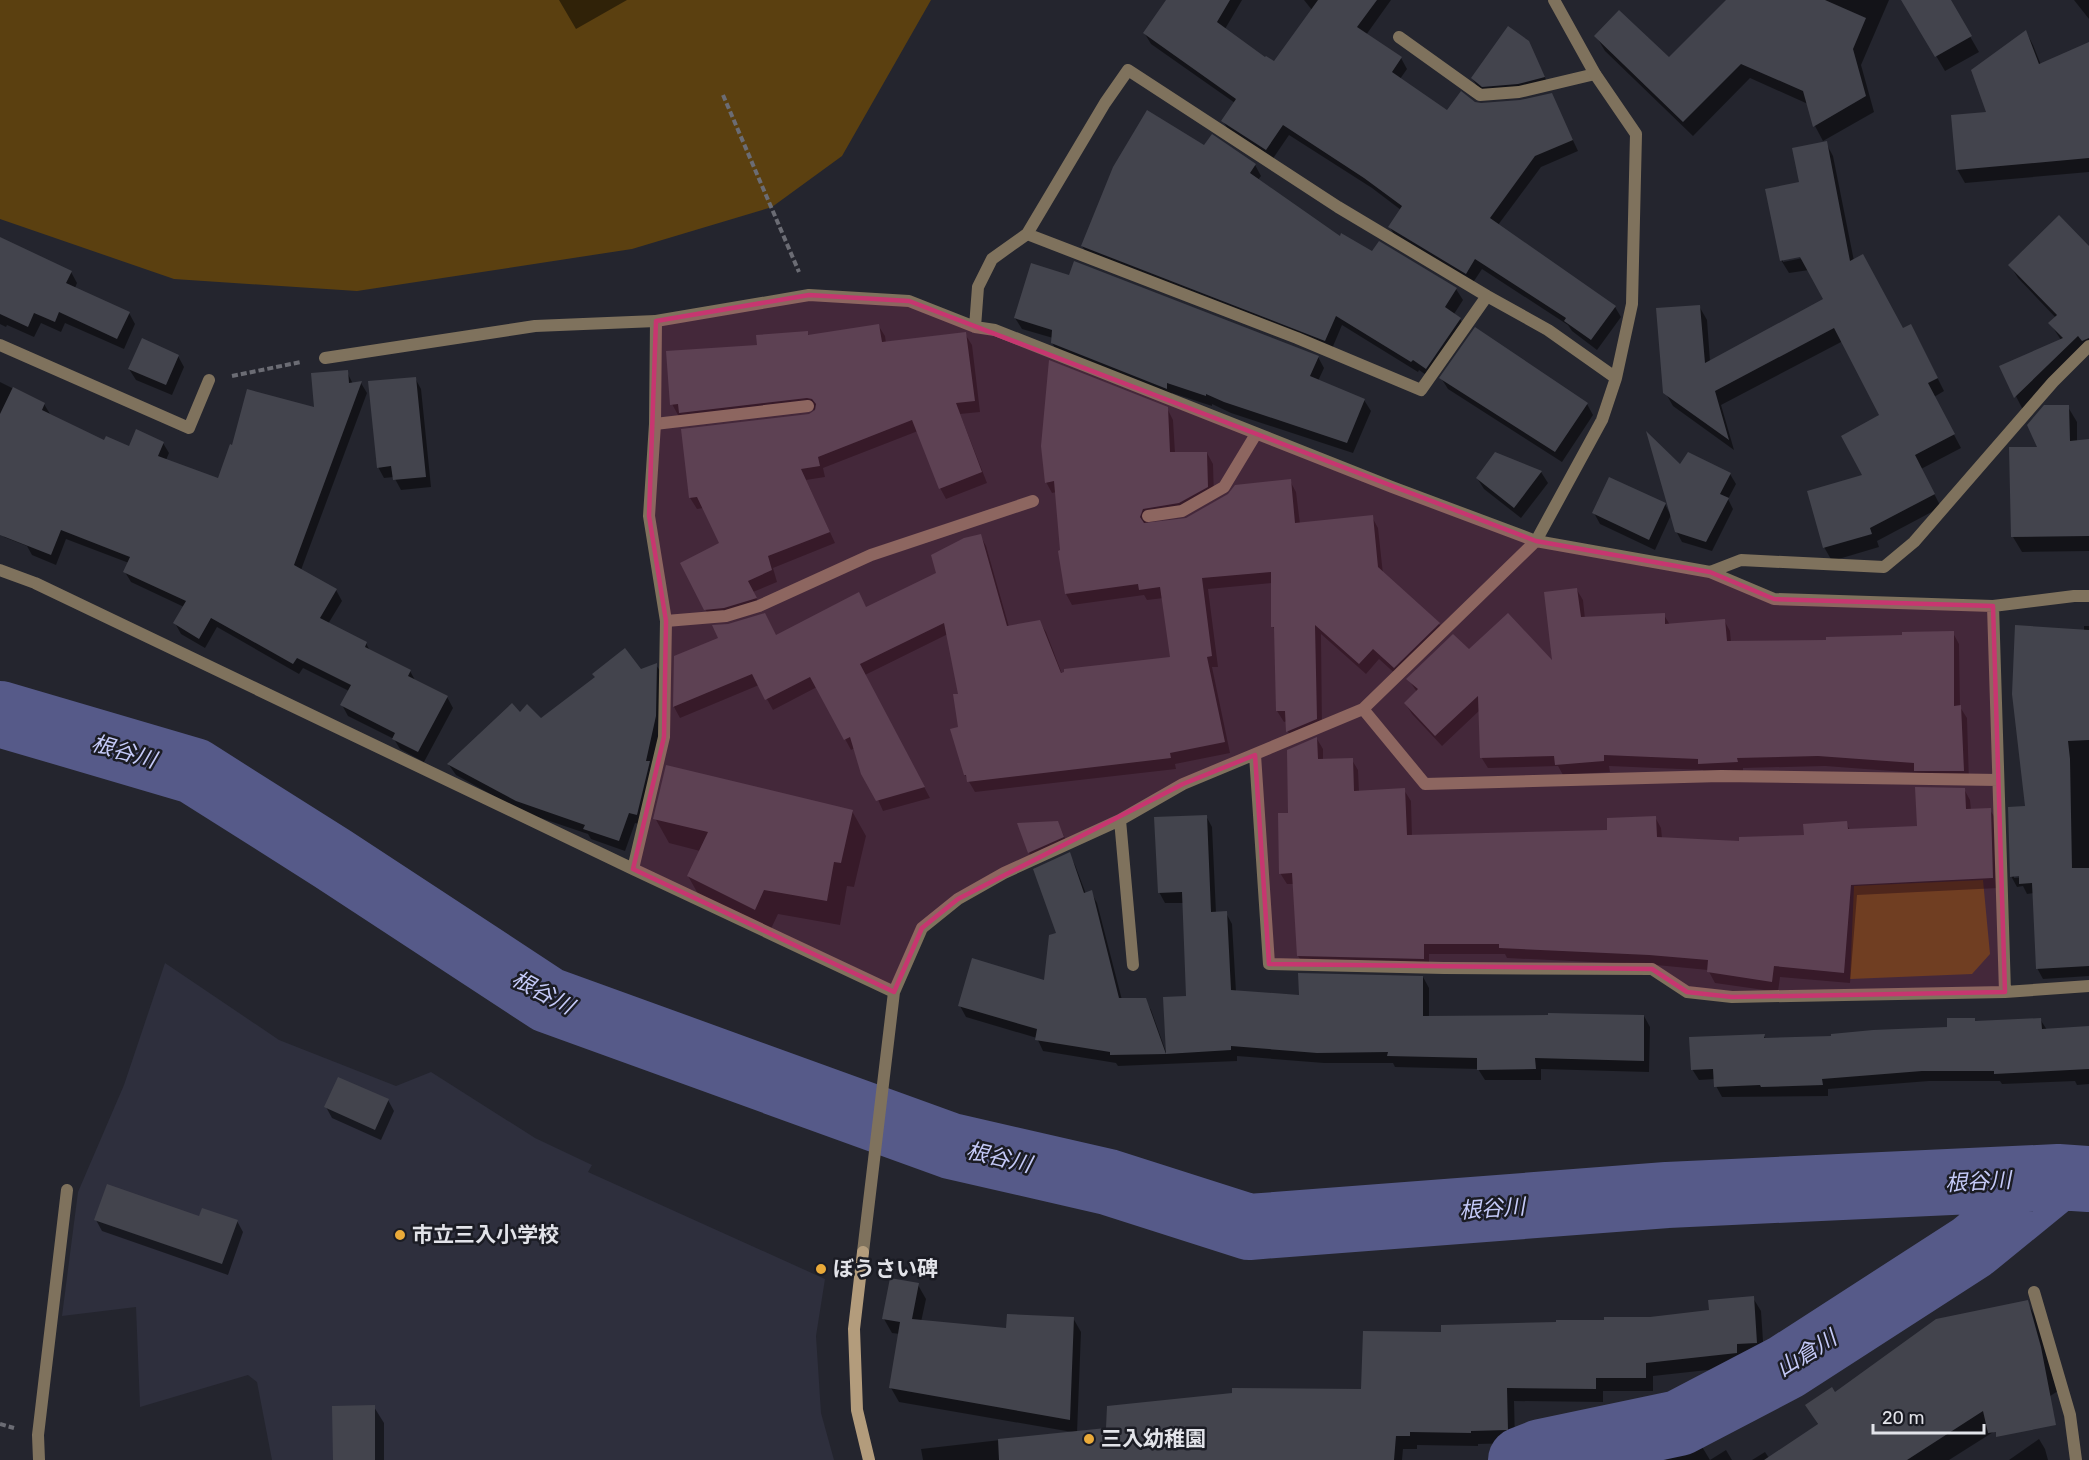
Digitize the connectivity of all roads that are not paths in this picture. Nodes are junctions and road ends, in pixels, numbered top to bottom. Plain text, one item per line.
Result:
1 (1554, 0) edge
2 (1399, 37) dead end
3 (1595, 74) junction
4 (1027, 234) junction
5 (1487, 296) junction
6 (656, 321) junction
7 (975, 327) junction
8 (0, 345) edge
9 (2089, 346) edge
10 (326, 357) road end
11 (1616, 378) junction
12 (209, 380) road end
13 (808, 406) dead end
14 (655, 424) junction
15 (1256, 434) junction
16 (1033, 501) dead end
17 (1148, 516) dead end
18 (1536, 541) junction
19 (0, 570) edge
20 (1710, 572) junction
21 (2089, 596) edge
22 (1993, 606) junction
23 (666, 621) junction
24 (1363, 709) junction
25 (1255, 755) junction
26 (1998, 780) junction
27 (1120, 820) junction
28 (633, 869) junction
29 (1133, 965) dead end
30 (2089, 986) edge
31 (894, 992) junction
32 (2005, 992) junction
33 (67, 1190) dead end
34 (2034, 1292) dead end
35 (39, 1460) edge
36 (869, 1460) edge
37 (2076, 1460) edge

1 - 3 street
2 - 3 street
3 - 11 street
4 - 5 street
4 - 5 street
4 - 7 street
5 - 11 street
6 - 7 street
6 - 10 street
6 - 14 street
7 - 15 street
8 - 12 street
9 - 20 street
11 - 18 street
13 - 14 street
14 - 23 street
15 - 17 street
15 - 18 street
16 - 23 street
18 - 20 street
18 - 24 street
19 - 28 street
20 - 22 street
21 - 22 street
22 - 26 street
23 - 28 street
24 - 25 street
24 - 26 street
25 - 27 street
25 - 32 street
26 - 32 street
27 - 29 street
27 - 31 street
28 - 31 street
30 - 32 street
31 - 36 street
33 - 35 street
34 - 37 street

